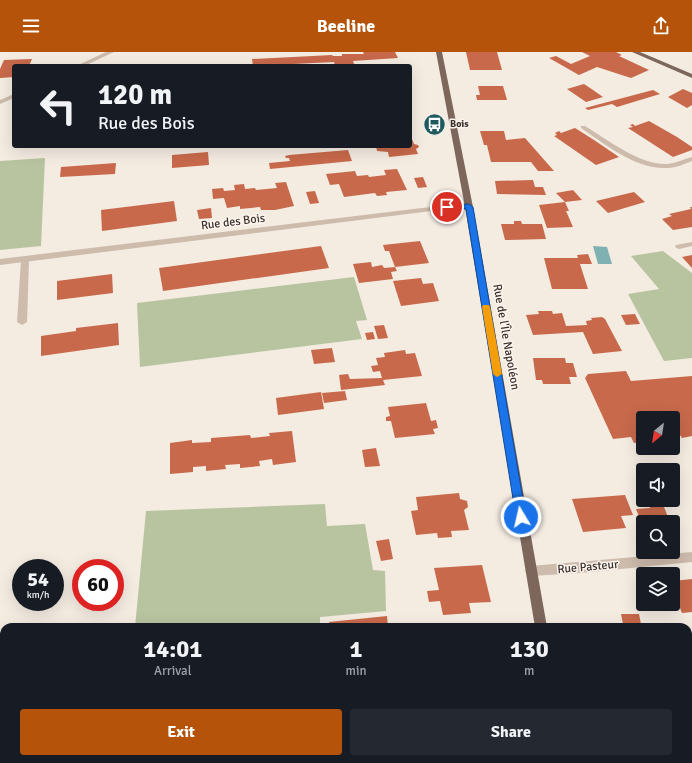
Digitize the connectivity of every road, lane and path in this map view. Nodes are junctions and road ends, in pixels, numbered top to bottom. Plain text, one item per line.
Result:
1 (111, 52) edge
2 (439, 52) edge
3 (635, 52) edge
4 (90, 63) edge
5 (692, 76) edge
6 (12, 97) edge
7 (0, 102) edge
8 (583, 127) dead end
9 (692, 159) edge
10 (469, 207) junction
11 (692, 244) edge
12 (679, 247) dead end
13 (25, 260) junction
14 (0, 262) edge
15 (22, 322) dead end
16 (692, 556) edge
17 (531, 571) junction
18 (540, 623) edge

1 - 4 street
2 - 10 main road, Rue de l'Île Napoléon
3 - 5 main road
6 - 7 street
8 - 9 street
10 - 13 street, Rue des Bois
10 - 17 main road, Rue de l'Île Napoléon
11 - 12 street
13 - 14 street, Rue des Bois
13 - 15 street
16 - 17 street, Rue Pasteur
17 - 18 main road, Rue de l'Île Napoléon

